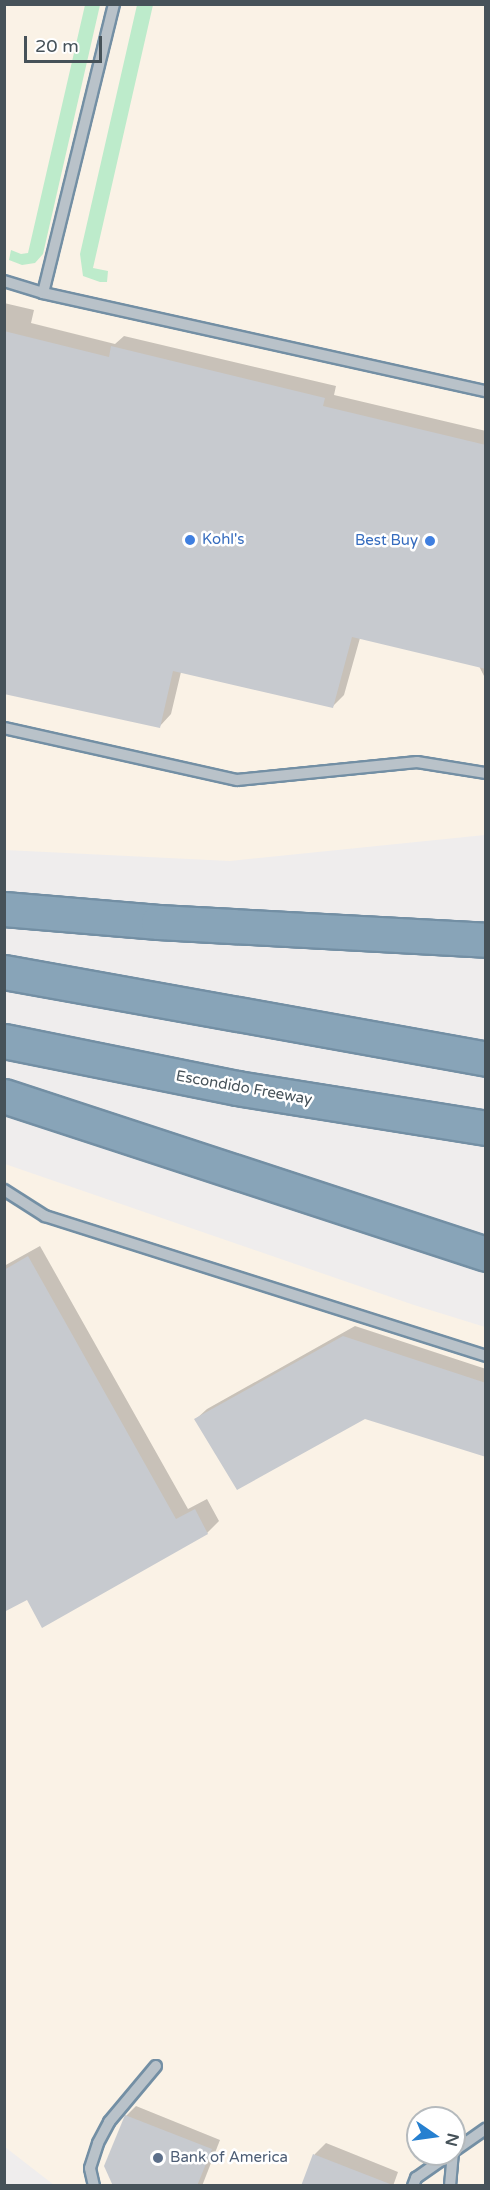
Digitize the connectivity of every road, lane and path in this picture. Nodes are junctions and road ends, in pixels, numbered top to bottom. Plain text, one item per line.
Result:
1 (114, 4) edge
2 (4, 281) edge
3 (43, 293) junction
4 (486, 392) edge
5 (4, 728) edge
6 (486, 773) edge
7 (4, 909) edge
8 (486, 940) edge
9 (4, 972) edge
10 (4, 1041) edge
11 (486, 1059) edge
12 (4, 1096) edge
13 (486, 1128) edge
14 (4, 1190) edge
15 (486, 1254) edge
16 (486, 1356) edge
17 (156, 2066) dead end
18 (486, 2129) edge
19 (466, 2143) edge
20 (433, 2166) edge
21 (451, 2166) edge
22 (94, 2186) edge
23 (413, 2186) edge
24 (450, 2186) edge

1 - 3 lane
2 - 3 lane
3 - 4 lane
5 - 6 lane
7 - 8 highway
9 - 11 highway
10 - 13 highway, Escondido Freeway
12 - 15 highway
14 - 16 lane
17 - 22 lane
18 - 19 lane
20 - 23 lane
21 - 24 lane

